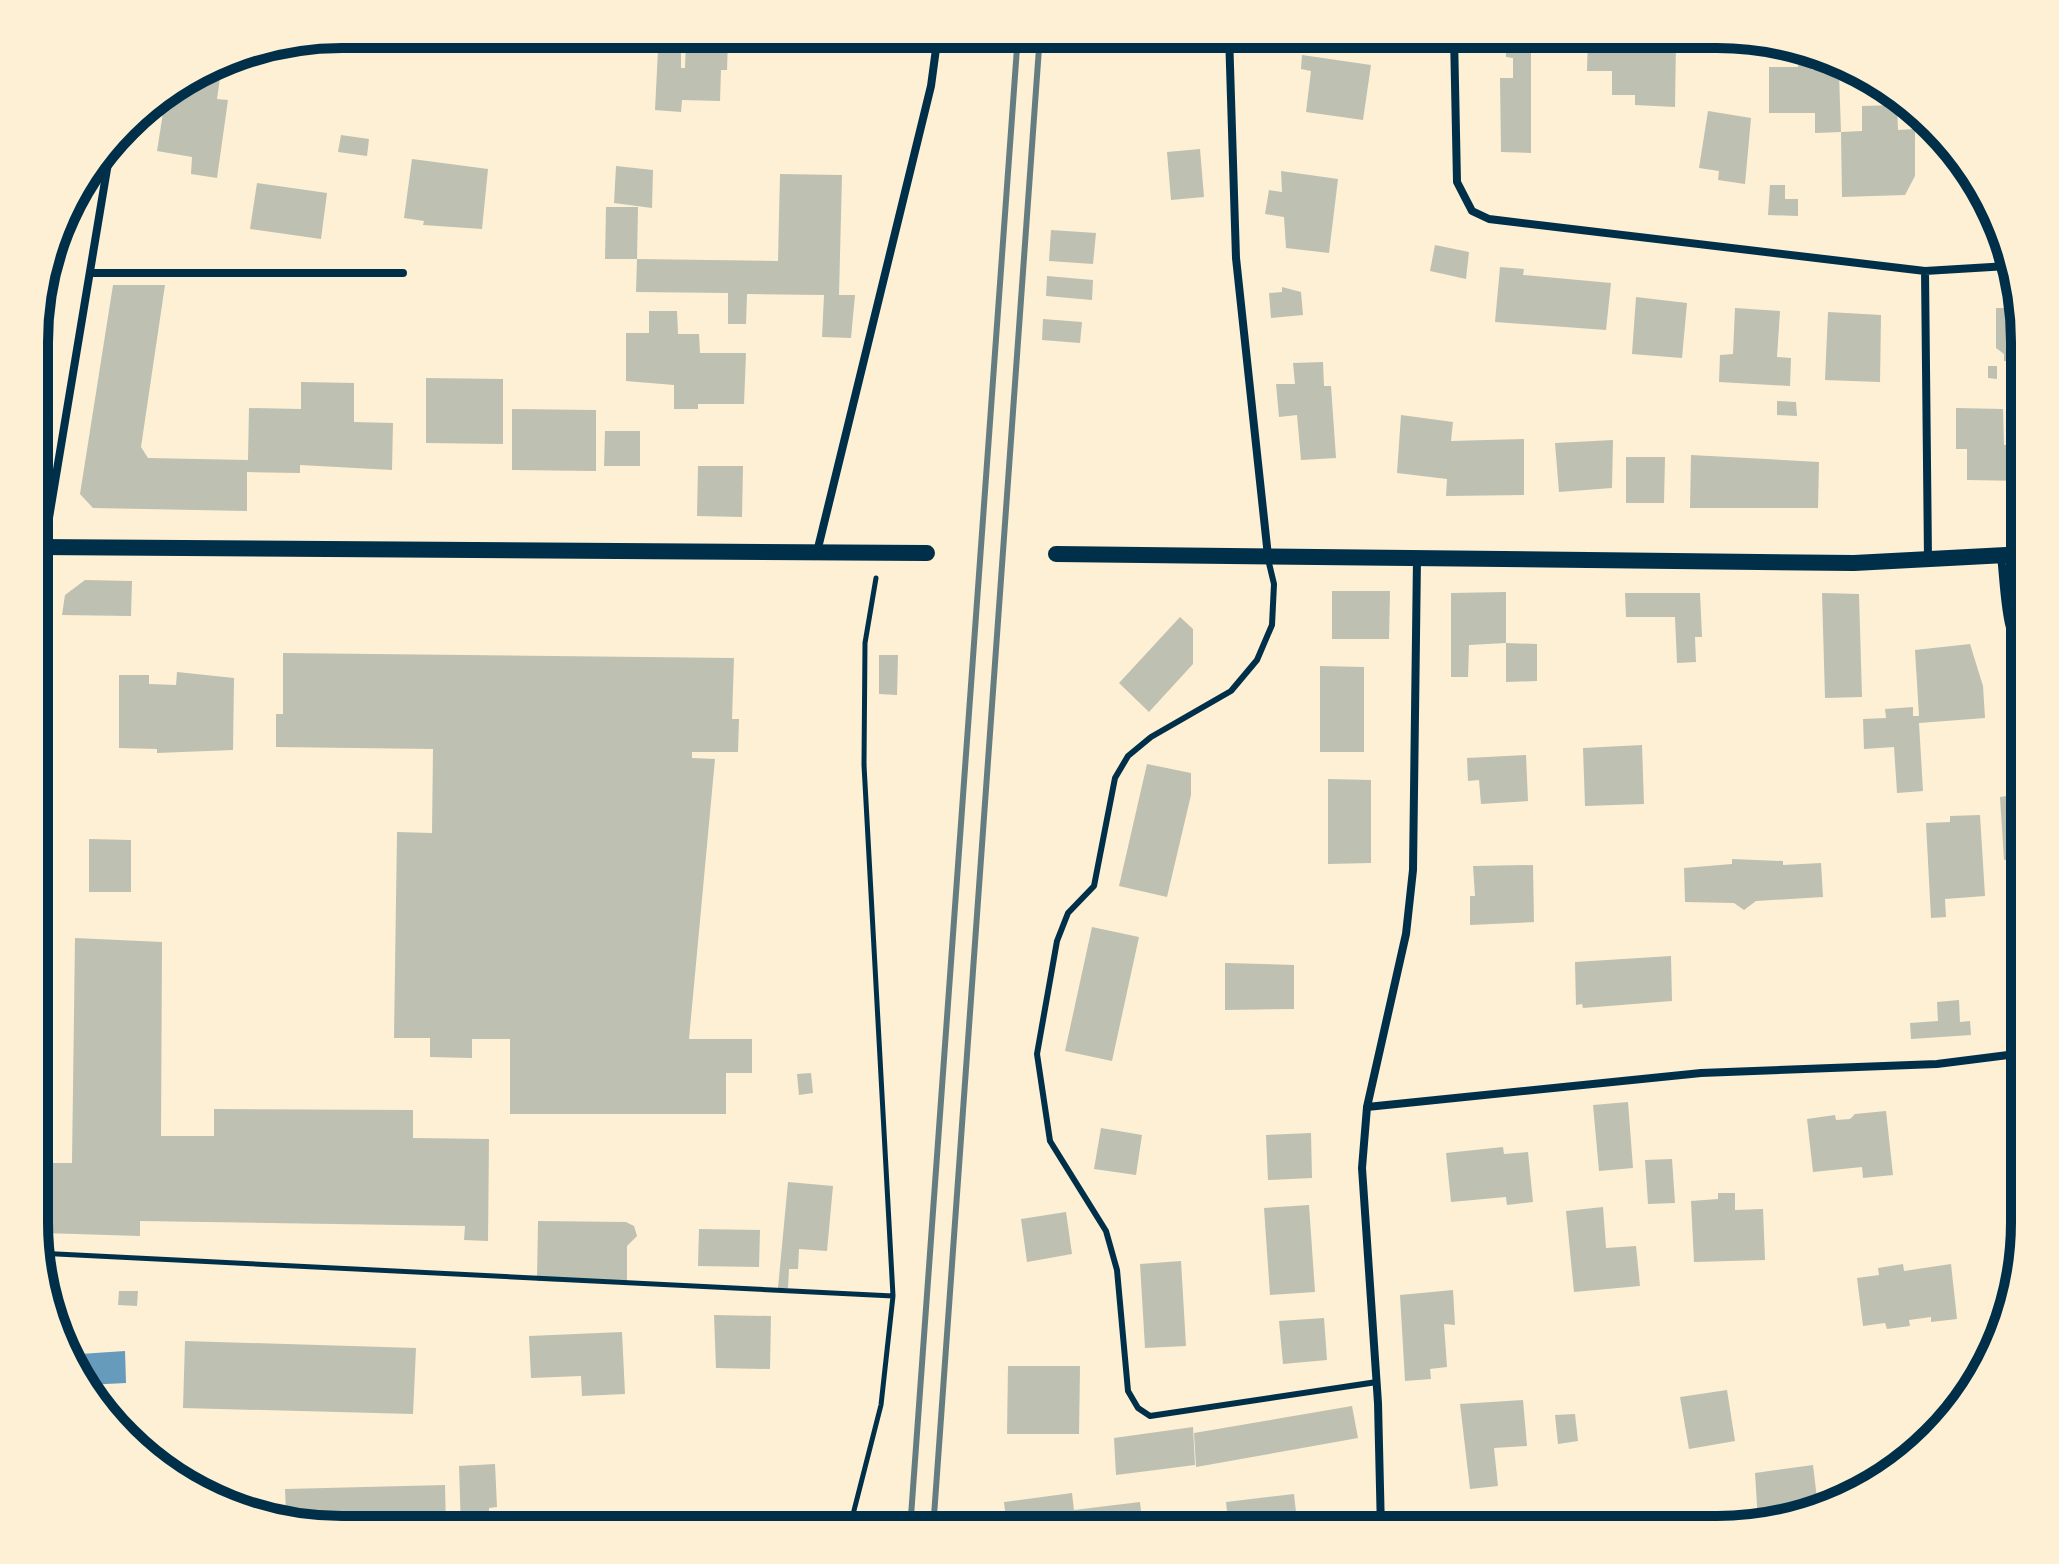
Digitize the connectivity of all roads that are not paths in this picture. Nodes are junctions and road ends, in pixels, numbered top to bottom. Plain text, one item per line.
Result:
1 (936, 48) edge
2 (1229, 48) edge
3 (1454, 48) edge
4 (108, 164) edge
5 (2001, 266) edge
6 (1925, 271) junction
7 (92, 273) junction
8 (403, 273) dead end
9 (48, 523) edge
10 (48, 546) edge
11 (817, 552) junction
12 (927, 553) dead end
13 (1056, 554) dead end
14 (2001, 555) junction
15 (2011, 555) edge
16 (1268, 557) junction
17 (1417, 557) junction
18 (1928, 559) junction
19 (2011, 625) edge
20 (2011, 1055) edge
21 (1367, 1107) junction
22 (1377, 1382) junction
23 (1381, 1516) edge

1 - 11 street
2 - 16 street
3 - 6 street
4 - 7 street
5 - 6 street
6 - 18 street
7 - 8 street
7 - 9 street
10 - 11 main road
11 - 12 main road
13 - 16 main road
14 - 15 main road
14 - 18 main road
14 - 19 street
16 - 17 main road
16 - 22 lane
17 - 18 main road
17 - 21 street
20 - 21 street
21 - 22 street
22 - 23 street

